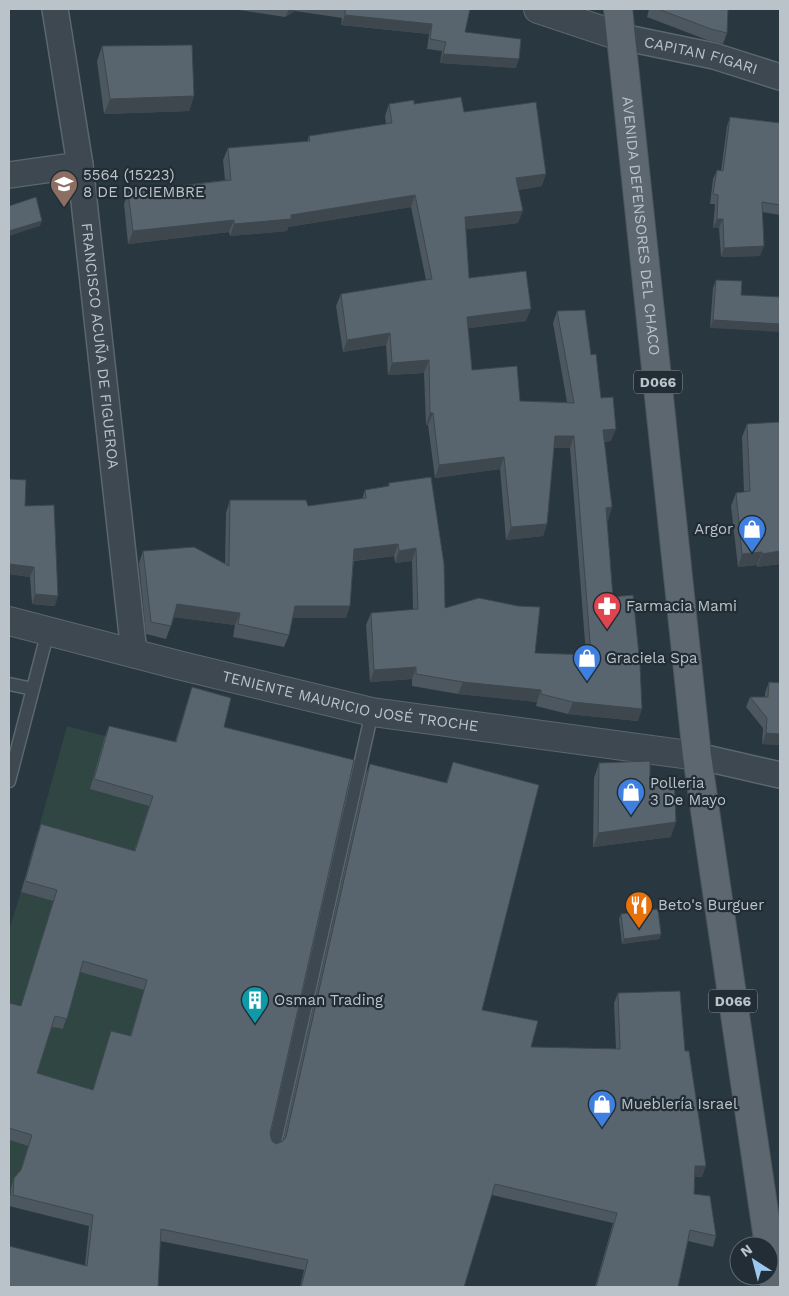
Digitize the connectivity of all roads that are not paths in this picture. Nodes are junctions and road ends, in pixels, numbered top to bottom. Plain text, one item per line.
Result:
1 (55, 9) edge
2 (538, 9) edge
3 (618, 9) edge
4 (622, 37) junction
5 (780, 77) edge
6 (80, 165) junction
7 (9, 175) edge
8 (9, 621) edge
9 (48, 631) junction
10 (134, 653) junction
11 (9, 684) edge
12 (33, 689) junction
13 (372, 712) junction
14 (697, 756) junction
15 (780, 775) edge
16 (9, 781) edge
17 (274, 1146) edge
18 (767, 1236) edge

1 - 6 street, FRANCISCO ACUÑA DE FIGUEROA
2 - 4 street
3 - 4 main road, AVENIDA DEFENSORES DEL CHACO / D066
4 - 5 street, CAPITAN FIGARI
4 - 14 main road, AVENIDA DEFENSORES DEL CHACO / D066
6 - 7 street
6 - 10 street, FRANCISCO ACUÑA DE FIGUEROA
8 - 9 street, TENIENTE MAURICIO JOSÉ TROCHE
9 - 10 street, TENIENTE MAURICIO JOSÉ TROCHE
9 - 12 lane
10 - 13 street, TENIENTE MAURICIO JOSÉ TROCHE
11 - 12 lane
12 - 16 lane
13 - 14 street, TENIENTE MAURICIO JOSÉ TROCHE
13 - 17 lane
14 - 15 street
14 - 18 main road, AVENIDA DEFENSORES DEL CHACO / D066

